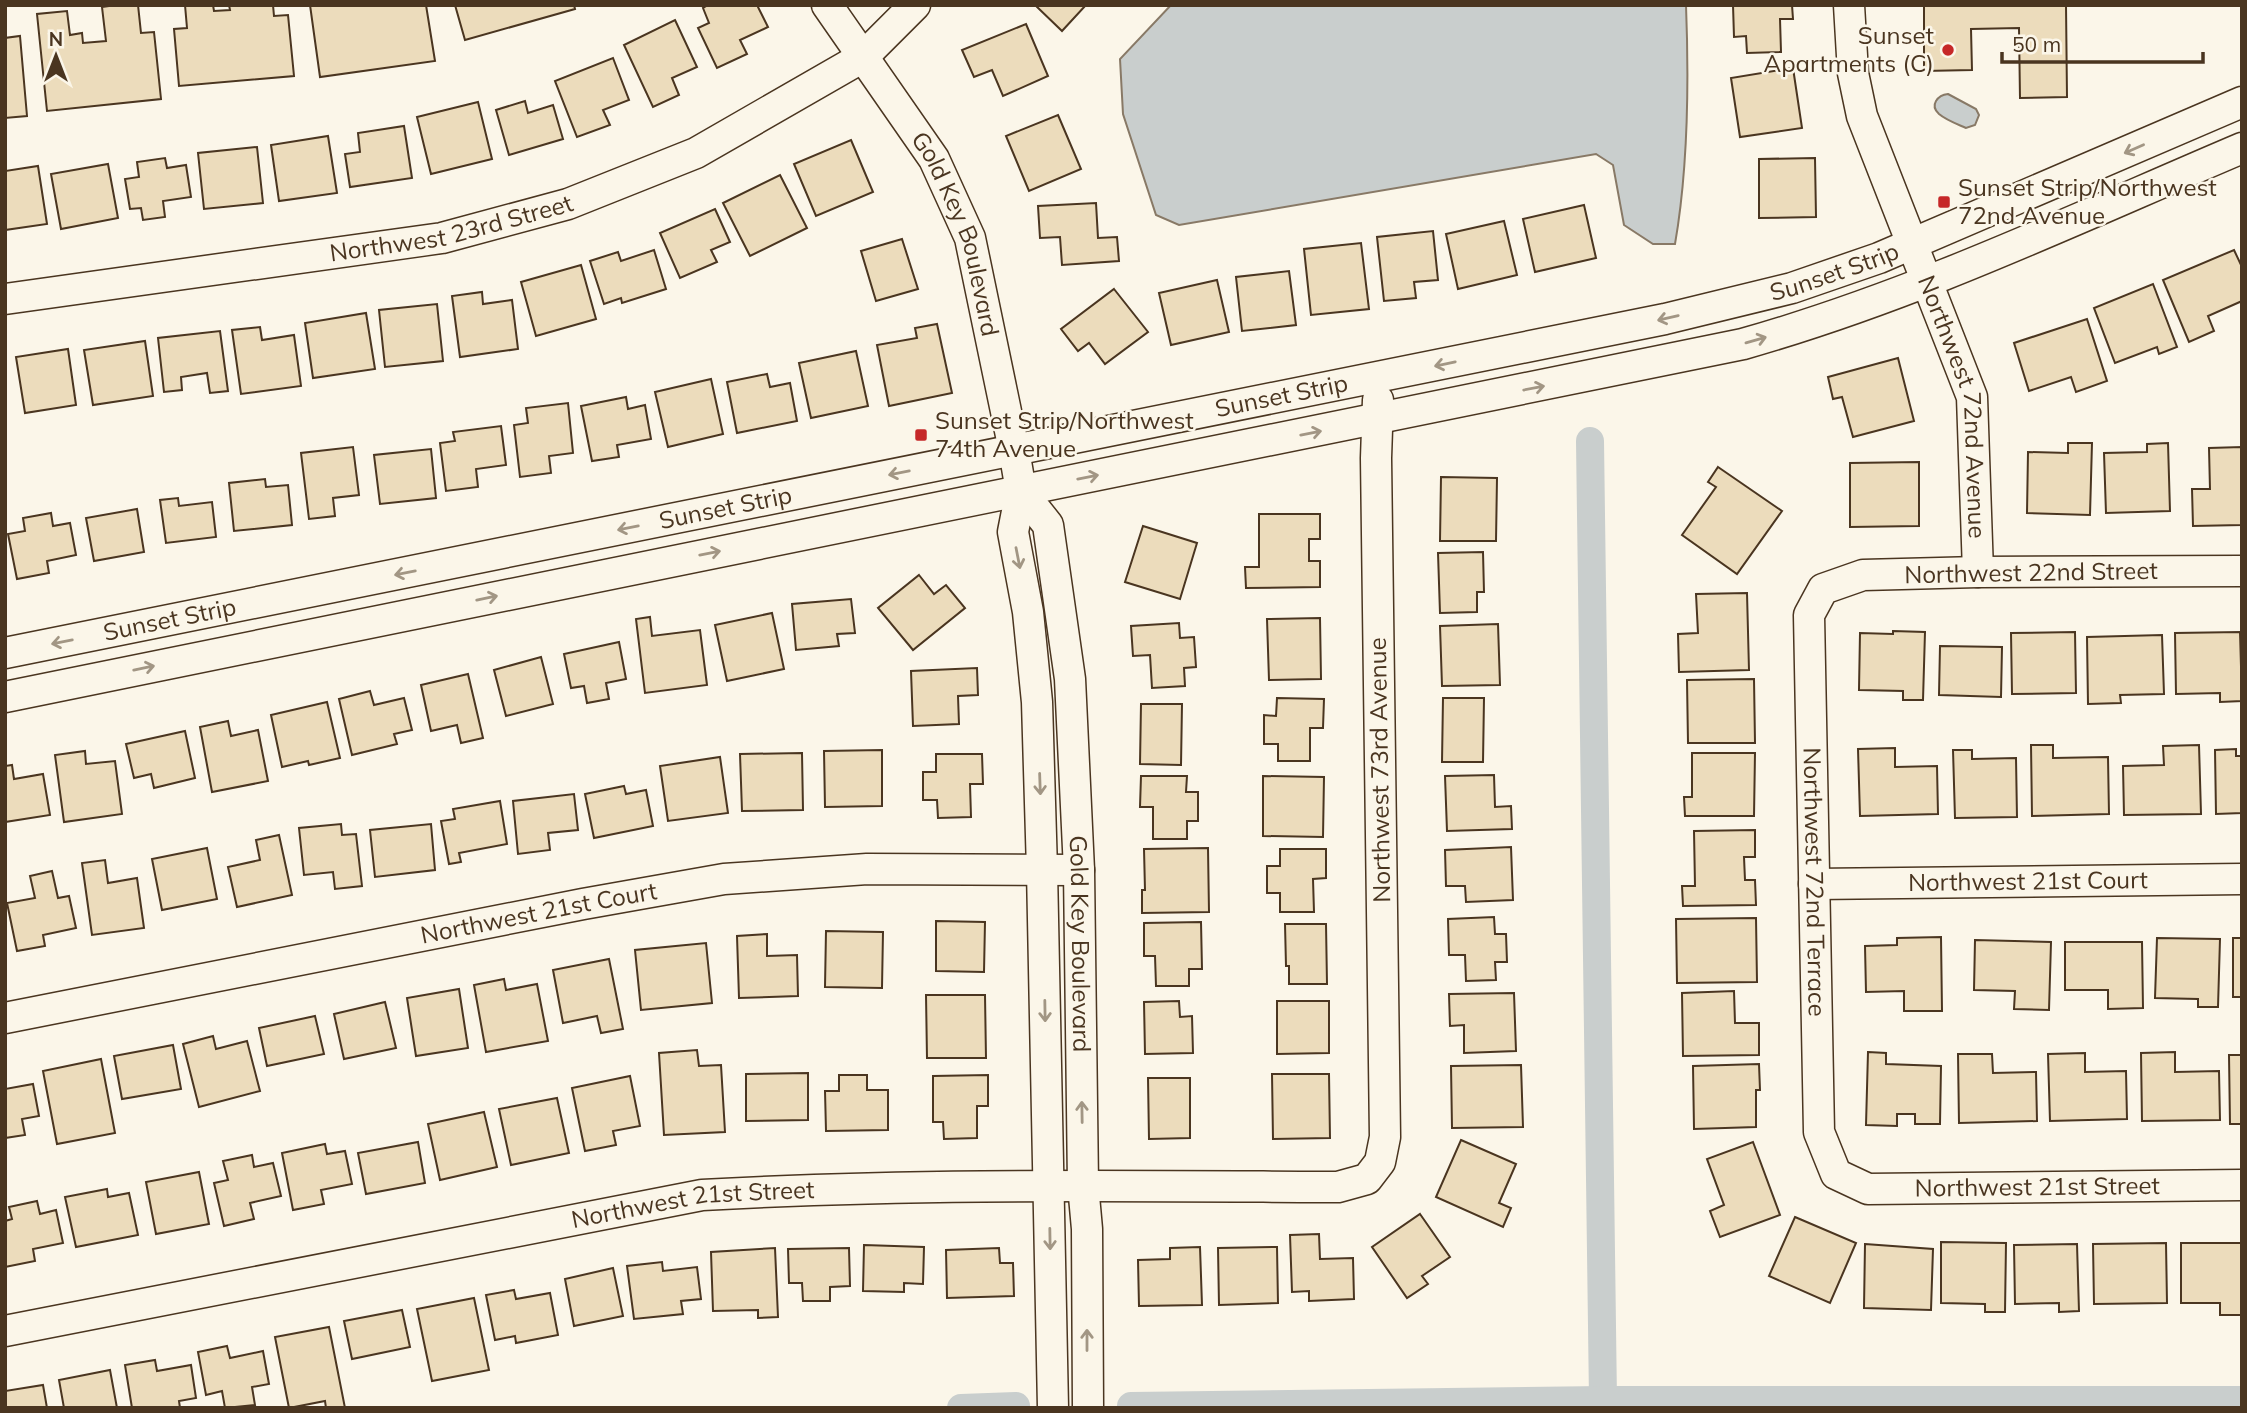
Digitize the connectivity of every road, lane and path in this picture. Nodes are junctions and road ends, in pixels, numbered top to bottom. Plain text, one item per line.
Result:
1 (827, 5) edge
2 (915, 5) edge
3 (1849, 5) edge
4 (863, 57) junction
5 (2242, 102) edge
6 (2176, 131) junction
7 (2242, 148) edge
8 (2192, 169) junction
9 (1912, 245) junction
10 (1927, 282) junction
11 (5, 299) edge
12 (1379, 378) junction
13 (1377, 420) junction
14 (1014, 450) junction
15 (1021, 491) junction
16 (2242, 571) edge
17 (1978, 572) junction
18 (1823, 589) joint
19 (5, 653) edge
20 (5, 697) edge
21 (1042, 870) junction
22 (1079, 870) junction
23 (2242, 880) edge
24 (1814, 884) junction
25 (5, 1017) edge
26 (1380, 1162) joint
27 (1836, 1174) joint
28 (1083, 1185) junction
29 (2242, 1185) edge
30 (1049, 1186) junction
31 (5, 1331) edge
32 (1053, 1408) edge
33 (1088, 1408) edge

1 - 4 street, Gold Key Boulevard
2 - 4 street
3 - 9 street, Northwest 72nd Avenue
4 - 11 street, Northwest 23rd Street
4 - 14 street, Gold Key Boulevard
5 - 6 street, Sunset Strip
6 - 8 street
6 -> 9 street, Sunset Strip
7 - 8 street, Sunset Strip
8 - 10 street, Sunset Strip
9 - 10 street, Northwest 72nd Avenue
9 -> 12 street, Sunset Strip
13 -> 10 street, Sunset Strip
10 - 17 street, Northwest 72nd Avenue
12 - 13 street, Northwest 73rd Avenue
12 - 14 street, Sunset Strip
15 -> 13 street, Sunset Strip
13 - 26 street, Northwest 73rd Avenue
14 - 15 street, Gold Key Boulevard
14 -> 19 street, Sunset Strip
20 -> 15 street, Sunset Strip
15 -> 21 street, Gold Key Boulevard
15 - 22 street, Gold Key Boulevard
16 - 17 street, Northwest 22nd Street
17 - 18 street, Northwest 22nd Street
18 - 24 street, Northwest 72nd Terrace
21 - 22 street, Northwest 21st Court
21 - 25 street, Northwest 21st Court
21 -> 30 street, Gold Key Boulevard
28 -> 22 street, Gold Key Boulevard
23 - 24 street, Northwest 21st Court
24 - 27 street, Northwest 72nd Terrace
26 - 28 street, Northwest 21st Street
27 - 29 street, Northwest 21st Street
28 - 30 street, Northwest 21st Street
33 -> 28 street, Gold Key Boulevard
30 - 31 street, Northwest 21st Street
30 -> 32 street, Gold Key Boulevard

